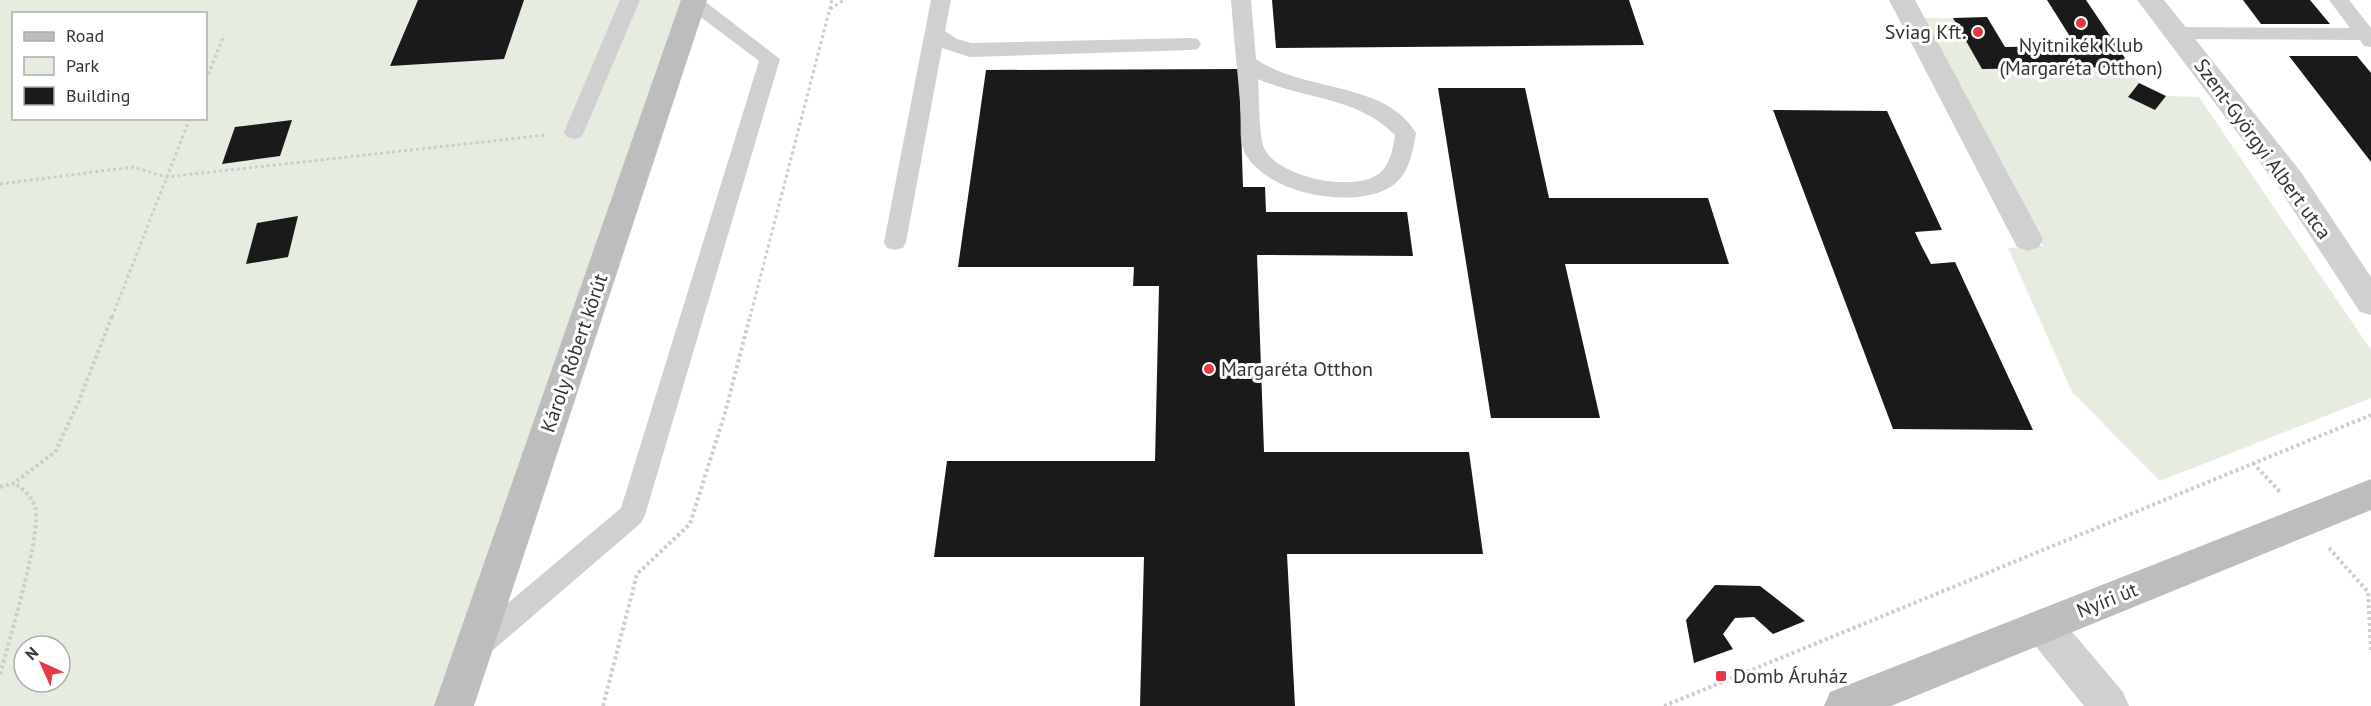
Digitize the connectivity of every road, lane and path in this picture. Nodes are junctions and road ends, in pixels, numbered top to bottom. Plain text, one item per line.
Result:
1 (630, 0) edge
2 (832, 0) edge
3 (844, 0) edge
4 (941, 0) edge
5 (1241, 0) edge
6 (1902, 0) edge
7 (2150, 0) edge
8 (2339, 0) edge
9 (694, 1) edge
10 (830, 9) junction
11 (934, 32) junction
12 (2178, 33) junction
13 (224, 35) dead end
14 (2368, 37) edge
15 (1191, 44) dead end
16 (1245, 61) junction
17 (207, 78) edge
18 (189, 120) edge
19 (574, 132) joint
20 (166, 177) junction
21 (0, 184) edge
22 (2028, 238) dead end
23 (895, 242) dead end
24 (2371, 303) edge
25 (2371, 415) edge
26 (14, 483) junction
27 (0, 487) edge
28 (2366, 503) edge
29 (2043, 626) junction
30 (473, 650) junction
31 (0, 674) edge
32 (454, 706) edge
33 (603, 706) edge
34 (1664, 706) edge
35 (1844, 706) edge
36 (2109, 706) edge

1 - 19 lane
2 - 10 path
3 - 10 path
4 - 11 lane
5 - 16 lane
6 - 22 street
7 - 12 street, Szent-Györgyi Albert utca
8 - 14 lane
9 - 30 street, Károly Róbert körút
9 - 30 lane
10 - 33 path
11 - 15 lane
11 - 23 lane
12 - 14 lane
12 - 24 street, Szent-Györgyi Albert utca
13 - 17 path
16 - 16 lane
18 - 20 path
19 - 20 path
20 - 21 path
20 - 26 path
25 - 34 path
26 - 27 path
26 - 31 path
28 - 29 street, Nyíri út
29 - 35 street, Nyíri út
29 - 36 street
30 - 32 street, Károly Róbert körút

